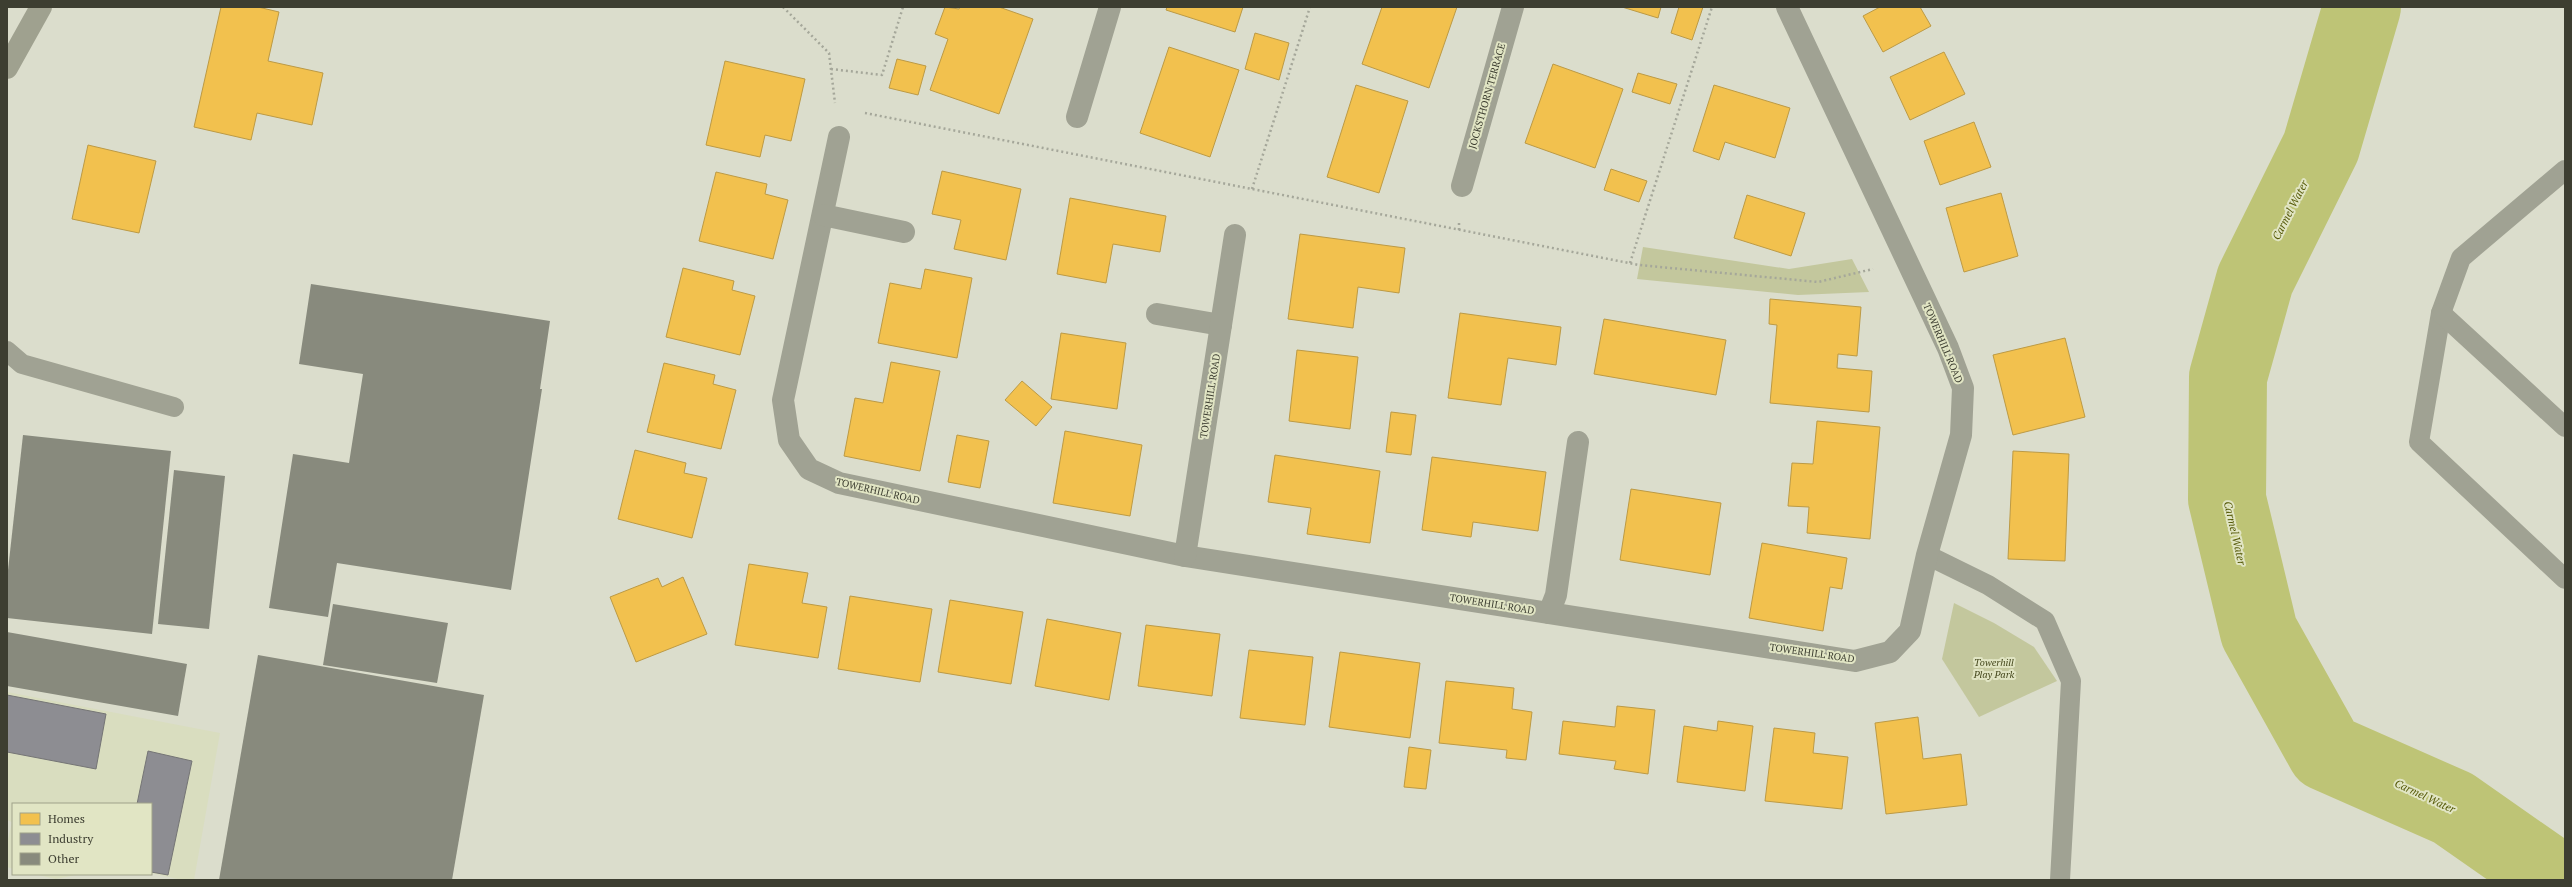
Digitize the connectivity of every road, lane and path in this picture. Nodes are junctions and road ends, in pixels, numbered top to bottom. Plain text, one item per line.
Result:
1 (42, 7) edge
2 (783, 7) edge
3 (902, 7) edge
4 (1110, 7) edge
5 (1310, 7) edge
6 (1513, 7) edge
7 (1712, 7) edge
8 (1787, 7) edge
9 (7, 68) edge
10 (831, 69) junction
11 (858, 112) dead end
12 (1077, 117) dead end
13 (839, 137) joint
14 (2565, 170) edge
15 (1462, 186) dead end
16 (1252, 189) junction
17 (823, 215) junction
18 (904, 232) dead end
19 (1235, 235) dead end
20 (1906, 261) junction
21 (1630, 263) junction
22 (2441, 313) junction
23 (1157, 314) dead end
24 (1222, 325) junction
25 (7, 351) edge
26 (174, 407) dead end
27 (2565, 427) edge
28 (1578, 442) dead end
29 (1927, 555) junction
30 (1185, 556) junction
31 (2565, 579) edge
32 (1549, 613) junction
33 (2060, 880) edge

1 - 9 main road
2 - 10 path
3 - 10 path
4 - 12 street
5 - 16 path
6 - 15 street, JOCKSTHORN TERRACE
7 - 21 path
8 - 20 street, TOWERHILL ROAD
10 - 13 path
11 - 16 path
13 - 17 street, TOWERHILL ROAD
14 - 22 lane
16 - 21 path
17 - 18 street
17 - 30 street, TOWERHILL ROAD
19 - 24 street, TOWERHILL ROAD
20 - 21 path
20 - 29 street, TOWERHILL ROAD
22 - 27 lane
22 - 31 lane
23 - 24 street
24 - 30 street, TOWERHILL ROAD
25 - 26 lane
28 - 32 street
29 - 32 street, TOWERHILL ROAD
29 - 33 lane
30 - 32 street, TOWERHILL ROAD

